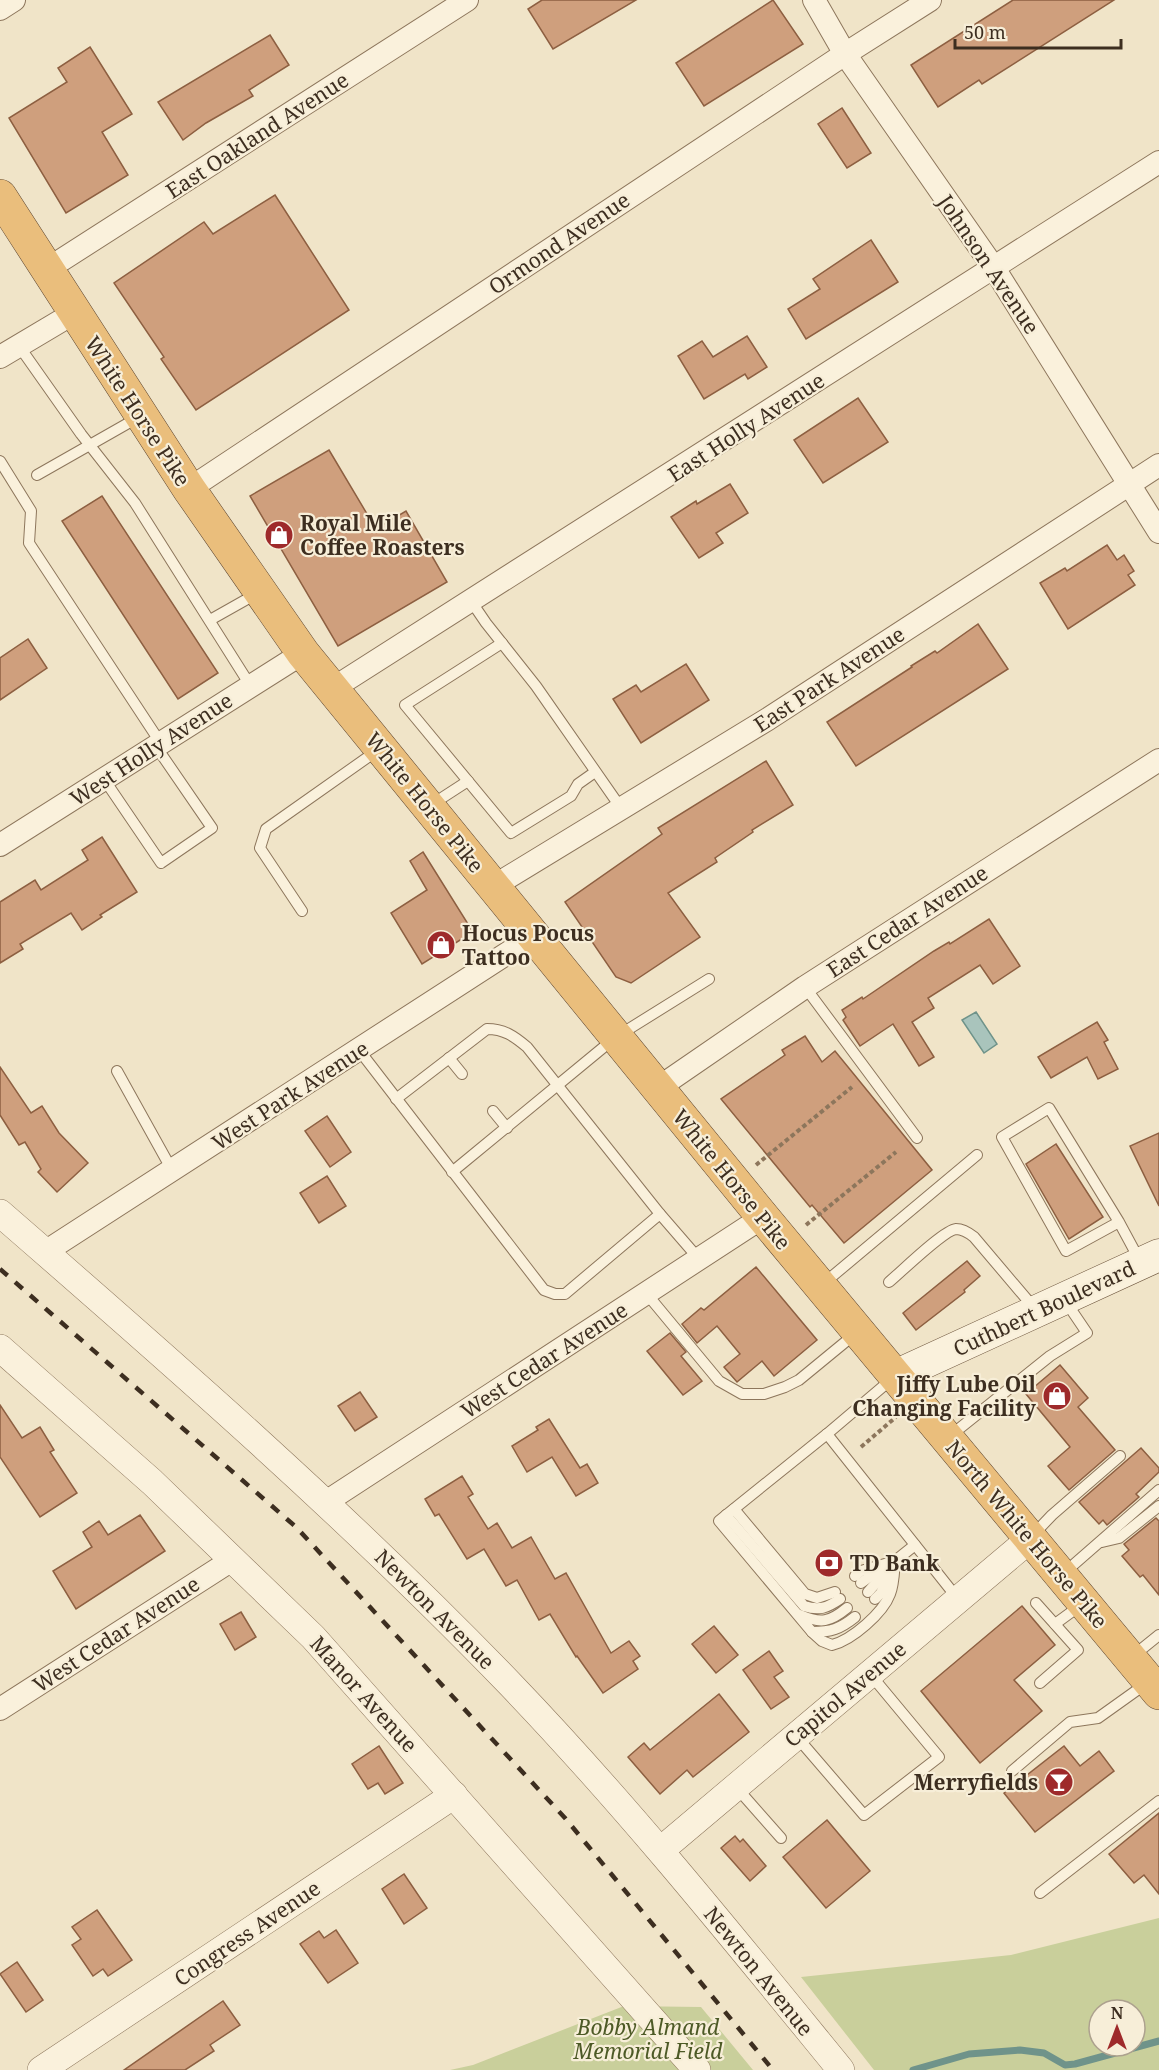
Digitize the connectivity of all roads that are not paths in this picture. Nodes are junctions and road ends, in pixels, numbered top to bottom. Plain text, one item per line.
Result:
1 (14, 0) edge
2 (467, 0) edge
3 (814, 0) edge
4 (930, 0) edge
5 (0, 9) edge
6 (844, 54) junction
7 (1159, 162) edge
8 (0, 196) edge
9 (994, 268) junction
10 (46, 270) junction
11 (74, 313) junction
12 (9, 352) edge
13 (141, 416) junction
14 (90, 446) junction
15 (0, 461) edge
16 (1159, 465) edge
17 (37, 475) dead end
18 (1129, 484) junction
19 (189, 489) junction
20 (1159, 532) edge
21 (260, 591) junction
22 (471, 600) junction
23 (210, 620) junction
24 (502, 643) junction
25 (303, 653) junction
26 (250, 685) junction
27 (332, 689) junction
28 (157, 744) junction
29 (381, 749) junction
30 (1159, 760) edge
31 (595, 772) junction
32 (104, 778) junction
33 (468, 781) junction
34 (429, 807) junction
35 (621, 808) junction
36 (0, 845) edge
37 (494, 886) junction
38 (302, 911) dead end
39 (534, 936) junction
40 (710, 979) dead end
41 (805, 987) junction
42 (616, 1037) junction
43 (358, 1050) junction
44 (449, 1058) junction
45 (117, 1071) dead end
46 (462, 1074) dead end
47 (558, 1086) junction
48 (658, 1088) junction
49 (396, 1098) junction
50 (493, 1111) dead end
51 (507, 1128) junction
52 (917, 1138) dead end
53 (977, 1155) dead end
54 (173, 1171) junction
55 (452, 1172) junction
56 (0, 1213) edge
57 (660, 1214) junction
58 (763, 1217) junction
59 (1119, 1222) junction
60 (45, 1252) junction
61 (699, 1259) junction
62 (1150, 1259) edge
63 (889, 1282) dead end
64 (820, 1286) junction
65 (646, 1293) junction
66 (1051, 1306) junction
67 (858, 1332) junction
68 (0, 1348) edge
69 (895, 1376) junction
70 (828, 1434) junction
71 (947, 1438) junction
72 (1120, 1456) dead end
73 (1159, 1490) edge
74 (326, 1502) junction
75 (1159, 1506) edge
76 (726, 1515) junction
77 (1030, 1539) junction
78 (1099, 1543) junction
79 (915, 1545) junction
80 (232, 1560) junction
81 (895, 1561) junction
82 (1062, 1575) junction
83 (858, 1579) dead end
84 (872, 1595) dead end
85 (958, 1599) junction
86 (1084, 1602) junction
87 (1036, 1603) dead end
88 (797, 1613) junction
89 (855, 1617) dead end
90 (1055, 1624) junction
91 (812, 1632) junction
92 (1159, 1635) edge
93 (869, 1674) junction
94 (1146, 1677) edge
95 (1040, 1683) dead end
96 (0, 1708) edge
97 (796, 1736) junction
98 (1012, 1771) dead end
99 (736, 1786) junction
100 (454, 1795) junction
101 (1159, 1801) edge
102 (781, 1838) dead end
103 (661, 1850) junction
104 (1040, 1893) dead end
105 (832, 2060) edge
106 (41, 2070) edge
107 (697, 2070) edge

1 - 5 street
2 - 10 street, East Oakland Avenue
3 - 6 street, Johnson Avenue
4 - 6 street, Ormond Avenue
6 - 9 street, Johnson Avenue
6 - 19 street, Ormond Avenue
7 - 9 street, East Holly Avenue
8 - 10 highway, White Horse Pike
9 - 18 street, Johnson Avenue
9 - 22 street, East Holly Avenue
10 - 11 highway, White Horse Pike
11 - 12 street
11 - 13 highway, White Horse Pike
12 - 14 lane
13 - 14 lane
13 - 19 highway, White Horse Pike
14 - 17 lane
14 - 23 lane
15 - 28 lane
16 - 18 street, East Park Avenue
18 - 20 street, Johnson Avenue
18 - 35 street, East Park Avenue
19 - 21 highway, White Horse Pike
21 - 23 lane
21 - 25 highway, White Horse Pike
22 - 24 lane
22 - 27 street, East Holly Avenue
23 - 26 lane
24 - 31 lane
24 - 33 lane
25 - 26 street, West Holly Avenue
25 - 27 highway, White Horse Pike
26 - 28 street, West Holly Avenue
27 - 29 highway, White Horse Pike
28 - 32 street, West Holly Avenue
28 - 32 lane
29 - 34 highway, White Horse Pike
29 - 38 lane
30 - 41 street, East Cedar Avenue
31 - 33 lane
31 - 35 lane
32 - 36 street, West Holly Avenue
33 - 34 lane
34 - 37 highway, White Horse Pike
35 - 37 street, East Park Avenue
37 - 39 highway, White Horse Pike
39 - 42 highway, White Horse Pike
39 - 43 street, West Park Avenue
40 - 42 lane
41 - 48 street, East Cedar Avenue
41 - 52 lane
42 - 47 lane
42 - 48 highway, White Horse Pike
43 - 49 lane
43 - 54 street, West Park Avenue
44 - 46 lane
44 - 47 lane
44 - 49 lane
45 - 54 lane
47 - 51 lane
47 - 57 lane
48 - 58 highway, White Horse Pike
49 - 55 lane
50 - 51 lane
51 - 55 lane
53 - 64 lane
54 - 60 street, West Park Avenue
55 - 57 lane
56 - 60 street, Newton Avenue
57 - 61 lane
58 - 61 street, West Cedar Avenue
58 - 64 highway, White Horse Pike
59 - 59 lane
59 - 62 lane
60 - 74 street, Newton Avenue
61 - 65 street, West Cedar Avenue
62 - 66 main road, Cuthbert Boulevard
63 - 66 lane
64 - 67 highway, White Horse Pike
65 - 67 lane
65 - 74 street, West Cedar Avenue
66 - 69 main road, Cuthbert Boulevard
66 - 71 lane
67 - 69 highway, White Horse Pike
68 - 80 street, Manor Avenue
69 - 70 lane
69 - 71 highway, North White Horse Pike
70 - 76 lane
70 - 79 lane
71 - 77 highway, North White Horse Pike
72 - 77 lane
73 - 78 lane
74 - 103 street, Newton Avenue
75 - 78 lane
76 - 88 lane
76 - 88 lane
77 - 82 highway, North White Horse Pike
77 - 85 street, Capitol Avenue
78 - 82 lane
79 - 81 lane
79 - 85 lane
80 - 96 street, West Cedar Avenue
80 - 100 street, Manor Avenue
81 - 83 lane
81 - 84 lane
81 - 91 lane
82 - 86 highway, North White Horse Pike
85 - 93 street, Capitol Avenue
86 - 90 lane
86 - 94 highway, North White Horse Pike
87 - 90 lane
88 - 91 lane
89 - 91 lane
90 - 95 lane
92 - 94 lane
93 - 97 street, Capitol Avenue
93 - 97 lane
94 - 98 lane
97 - 99 street, Capitol Avenue
99 - 102 lane
99 - 103 street, Capitol Avenue
100 - 106 street, Congress Avenue
100 - 107 street, Manor Avenue
101 - 104 lane
103 - 105 street, Newton Avenue

